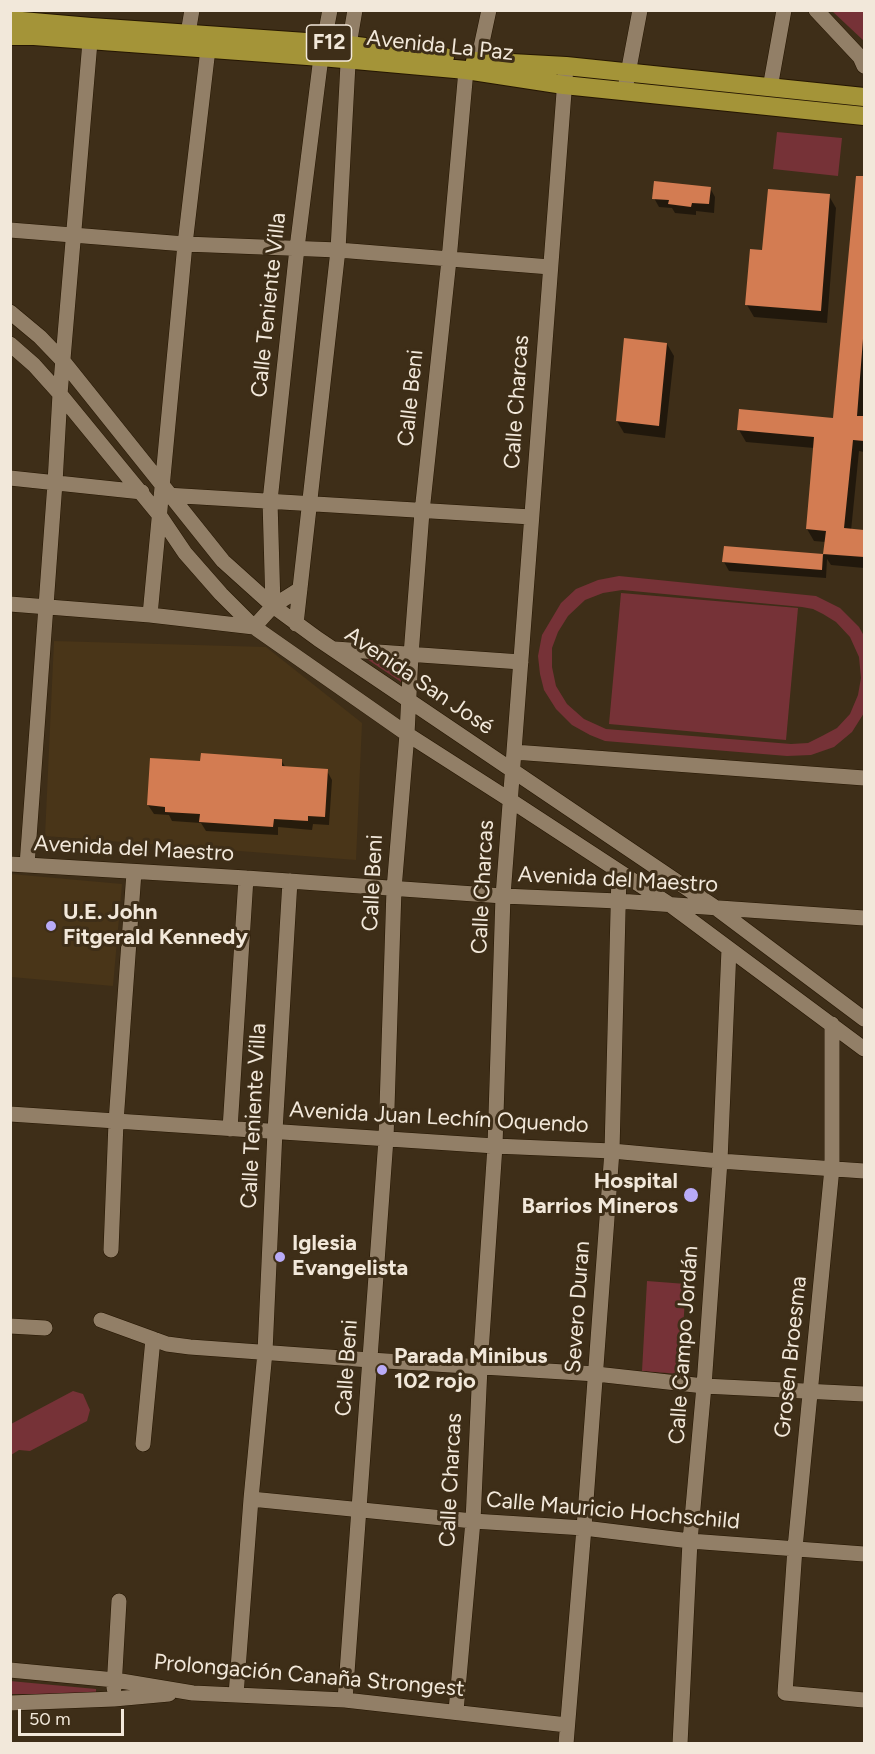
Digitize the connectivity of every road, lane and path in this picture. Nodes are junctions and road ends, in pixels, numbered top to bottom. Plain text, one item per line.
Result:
1 (192, 10) edge
2 (330, 10) edge
3 (355, 10) edge
4 (489, 10) edge
5 (640, 10) edge
6 (784, 10) edge
7 (816, 10) edge
8 (10, 20) edge
9 (38, 23) edge
10 (91, 34) junction
11 (10, 36) edge
12 (187, 40) junction
13 (208, 49) junction
14 (322, 50) junction
15 (349, 53) junction
16 (472, 66) junction
17 (566, 66) junction
18 (864, 66) edge
19 (627, 82) junction
20 (564, 85) junction
21 (770, 88) junction
22 (864, 97) edge
23 (864, 116) edge
24 (10, 230) edge
25 (74, 235) junction
26 (185, 244) junction
27 (297, 248) junction
28 (338, 250) junction
29 (449, 260) junction
30 (550, 267) junction
31 (10, 312) edge
32 (10, 344) edge
33 (63, 361) junction
34 (60, 394) junction
35 (10, 478) edge
36 (55, 483) junction
37 (165, 491) junction
38 (139, 492) junction
39 (270, 501) junction
40 (309, 504) junction
41 (422, 512) junction
42 (160, 516) junction
43 (531, 517) junction
44 (300, 588) junction
45 (10, 604) edge
46 (45, 606) junction
47 (273, 606) junction
48 (150, 615) junction
49 (297, 624) junction
50 (254, 627) junction
51 (332, 649) junction
52 (411, 655) junction
53 (521, 662) junction
54 (408, 700) junction
55 (407, 734) junction
56 (514, 752) junction
57 (513, 771) junction
58 (864, 778) edge
59 (510, 800) junction
60 (10, 864) edge
61 (27, 865) junction
62 (134, 872) junction
63 (619, 873) junction
64 (246, 878) junction
65 (290, 881) junction
66 (394, 889) junction
67 (503, 896) junction
68 (618, 901) junction
69 (669, 904) junction
70 (716, 908) junction
71 (864, 918) edge
72 (729, 949) junction
73 (864, 1019) edge
74 (832, 1024) junction
75 (864, 1049) edge
76 (10, 1114) edge
77 (116, 1122) junction
78 (230, 1129) junction
79 (275, 1131) junction
80 (386, 1139) junction
81 (495, 1146) junction
82 (612, 1151) junction
83 (720, 1161) junction
84 (832, 1168) junction
85 (864, 1171) edge
86 (111, 1250) dead end
87 (101, 1320) dead end
88 (10, 1326) edge
89 (45, 1328) dead end
90 (153, 1339) junction
91 (265, 1352) junction
92 (370, 1360) junction
93 (480, 1367) junction
94 (596, 1374) junction
95 (704, 1386) junction
96 (811, 1391) junction
97 (864, 1394) edge
98 (143, 1444) dead end
99 (251, 1499) junction
100 (358, 1510) junction
101 (473, 1521) junction
102 (585, 1528) junction
103 (690, 1541) junction
104 (795, 1548) junction
105 (864, 1554) edge
106 (119, 1601) dead end
107 (10, 1670) edge
108 (115, 1680) junction
109 (193, 1693) junction
110 (236, 1695) junction
111 (114, 1699) junction
112 (345, 1700) junction
113 (864, 1700) edge
114 (10, 1703) edge
115 (456, 1711) junction
116 (567, 1725) junction
117 (566, 1743) edge
118 (680, 1743) edge

1 - 12 street
2 - 14 street, Calle Teniente Villa
3 - 15 street
4 - 16 street, Calle Beni
5 - 19 street
6 - 21 street
7 - 18 street
8 - 9 main road, Avenida La Paz / F12
9 - 10 main road, Avenida La Paz / F12
9 - 11 main road, Avenida La Paz / F12
10 - 12 main road, Avenida La Paz / F12
10 - 25 street
12 - 13 main road, Avenida La Paz / F12
12 - 14 main road, Avenida La Paz / F12
13 - 14 main road, Avenida La Paz / F12
13 - 26 street
14 - 15 main road, Avenida La Paz / F12
14 - 27 street, Calle Teniente Villa
15 - 16 main road, Avenida La Paz / F12
15 - 28 street
16 - 17 main road, Avenida La Paz / F12
16 - 20 main road, Avenida La Paz / F12
16 - 29 street, Calle Beni
17 - 19 main road, Avenida La Paz / F12
17 - 20 street, Calle Charcas
19 - 20 main road, Avenida La Paz / F12
19 - 21 main road, Avenida La Paz / F12
19 - 23 main road, Avenida La Paz / F12
20 - 30 street, Calle Charcas
21 - 22 main road, Avenida La Paz / F12
24 - 25 street
25 - 26 street
25 - 33 street
26 - 27 street
26 - 37 street
27 - 28 street
27 - 39 street, Calle Teniente Villa
28 - 29 street
28 - 40 street
29 - 30 street
29 - 41 street, Calle Beni
30 - 43 street, Calle Charcas
31 - 33 street, Avenida San José
32 - 34 street
33 - 34 street
33 - 37 street, Avenida San José
34 - 36 street
34 - 38 street
35 - 36 street
36 - 38 street
36 - 46 street
37 - 38 street
37 - 39 street
37 - 42 street
37 - 47 street, Avenida San José
38 - 42 street
39 - 40 street
39 - 47 street, Calle Teniente Villa
40 - 41 street
40 - 44 street
41 - 43 street
41 - 52 street, Calle Beni
42 - 48 street
42 - 50 street
43 - 53 street, Calle Charcas
44 - 47 street
44 - 49 street
45 - 46 street
46 - 48 street
46 - 61 street
47 - 49 street, Avenida San José
47 - 50 street
48 - 50 street
49 - 51 street, Avenida San José
50 - 55 street
51 - 52 street
51 - 54 street, Avenida San José
52 - 53 street
52 - 54 street, Calle Beni
53 - 56 street, Calle Charcas
54 - 55 street, Calle Beni
54 - 57 street, Avenida San José
55 - 59 street
55 - 66 street, Calle Beni
56 - 57 street, Calle Charcas
56 - 58 street
57 - 59 street, Calle Charcas
57 - 70 street, Avenida San José
59 - 63 street
59 - 67 street, Calle Charcas
60 - 61 street, Avenida del Maestro
61 - 62 street, Avenida del Maestro
62 - 64 street, Avenida del Maestro
62 - 77 street
63 - 68 street, Severo Duran
63 - 69 street
64 - 65 street, Avenida del Maestro
64 - 78 street, Calle Teniente Villa
65 - 66 street, Avenida del Maestro
65 - 79 street, Calle Teniente Villa
66 - 67 street, Avenida del Maestro
66 - 80 street, Calle Beni
67 - 68 street, Avenida del Maestro
67 - 81 street, Calle Charcas
68 - 69 street, Avenida del Maestro
68 - 82 street, Severo Duran
69 - 70 street, Avenida del Maestro
69 - 72 street
70 - 71 street, Avenida del Maestro
70 - 73 street, Avenida San José
72 - 74 street
72 - 83 street, Calle Campo Jordán
74 - 75 street
74 - 84 street, Grosen Broesma
76 - 77 street, Avenida Juan Lechín Oquendo
77 - 78 street, Avenida Juan Lechín Oquendo
77 - 86 street
78 - 79 street, Avenida Juan Lechín Oquendo
79 - 80 street, Avenida Juan Lechín Oquendo
79 - 91 street, Calle Teniente Villa
80 - 81 street, Avenida Juan Lechín Oquendo
80 - 92 street, Calle Beni
81 - 82 street, Avenida Juan Lechín Oquendo
81 - 93 street, Calle Charcas
82 - 83 street, Avenida Juan Lechín Oquendo
82 - 94 street, Severo Duran
83 - 84 street, Avenida Juan Lechín Oquendo
83 - 95 street, Calle Campo Jordán
84 - 85 street, Avenida Juan Lechín Oquendo
84 - 96 street, Grosen Broesma
87 - 90 street
88 - 89 street
90 - 91 street
90 - 98 street
91 - 92 street
91 - 99 street, Calle Teniente Villa
92 - 93 street
92 - 100 street, Calle Beni
93 - 94 street
93 - 101 street, Calle Charcas
94 - 95 street
94 - 102 street, Severo Duran
95 - 96 street
95 - 103 street, Calle Campo Jordán
96 - 97 street
96 - 104 street, Grosen Broesma
99 - 100 street, Calle Mauricio Hochschild
99 - 110 street, Calle Teniente Villa
100 - 101 street, Calle Mauricio Hochschild
100 - 112 street, Calle Beni
101 - 102 street, Calle Mauricio Hochschild
101 - 115 street, Calle Charcas
102 - 103 street, Calle Mauricio Hochschild
102 - 116 street, Severo Duran
103 - 104 street, Calle Mauricio Hochschild
103 - 118 street, Calle Campo Jordán
104 - 105 street, Calle Mauricio Hochschild
104 - 113 street, Grosen Broesma
106 - 108 street
107 - 108 street, Prolongación Canaña Strongest
108 - 109 street, Prolongación Canaña Strongest
108 - 111 street
109 - 110 street, Prolongación Canaña Strongest
109 - 111 street
110 - 112 street, Prolongación Canaña Strongest
111 - 114 street
112 - 115 street, Prolongación Canaña Strongest
115 - 116 street, Prolongación Canaña Strongest
116 - 117 street, Severo Duran

